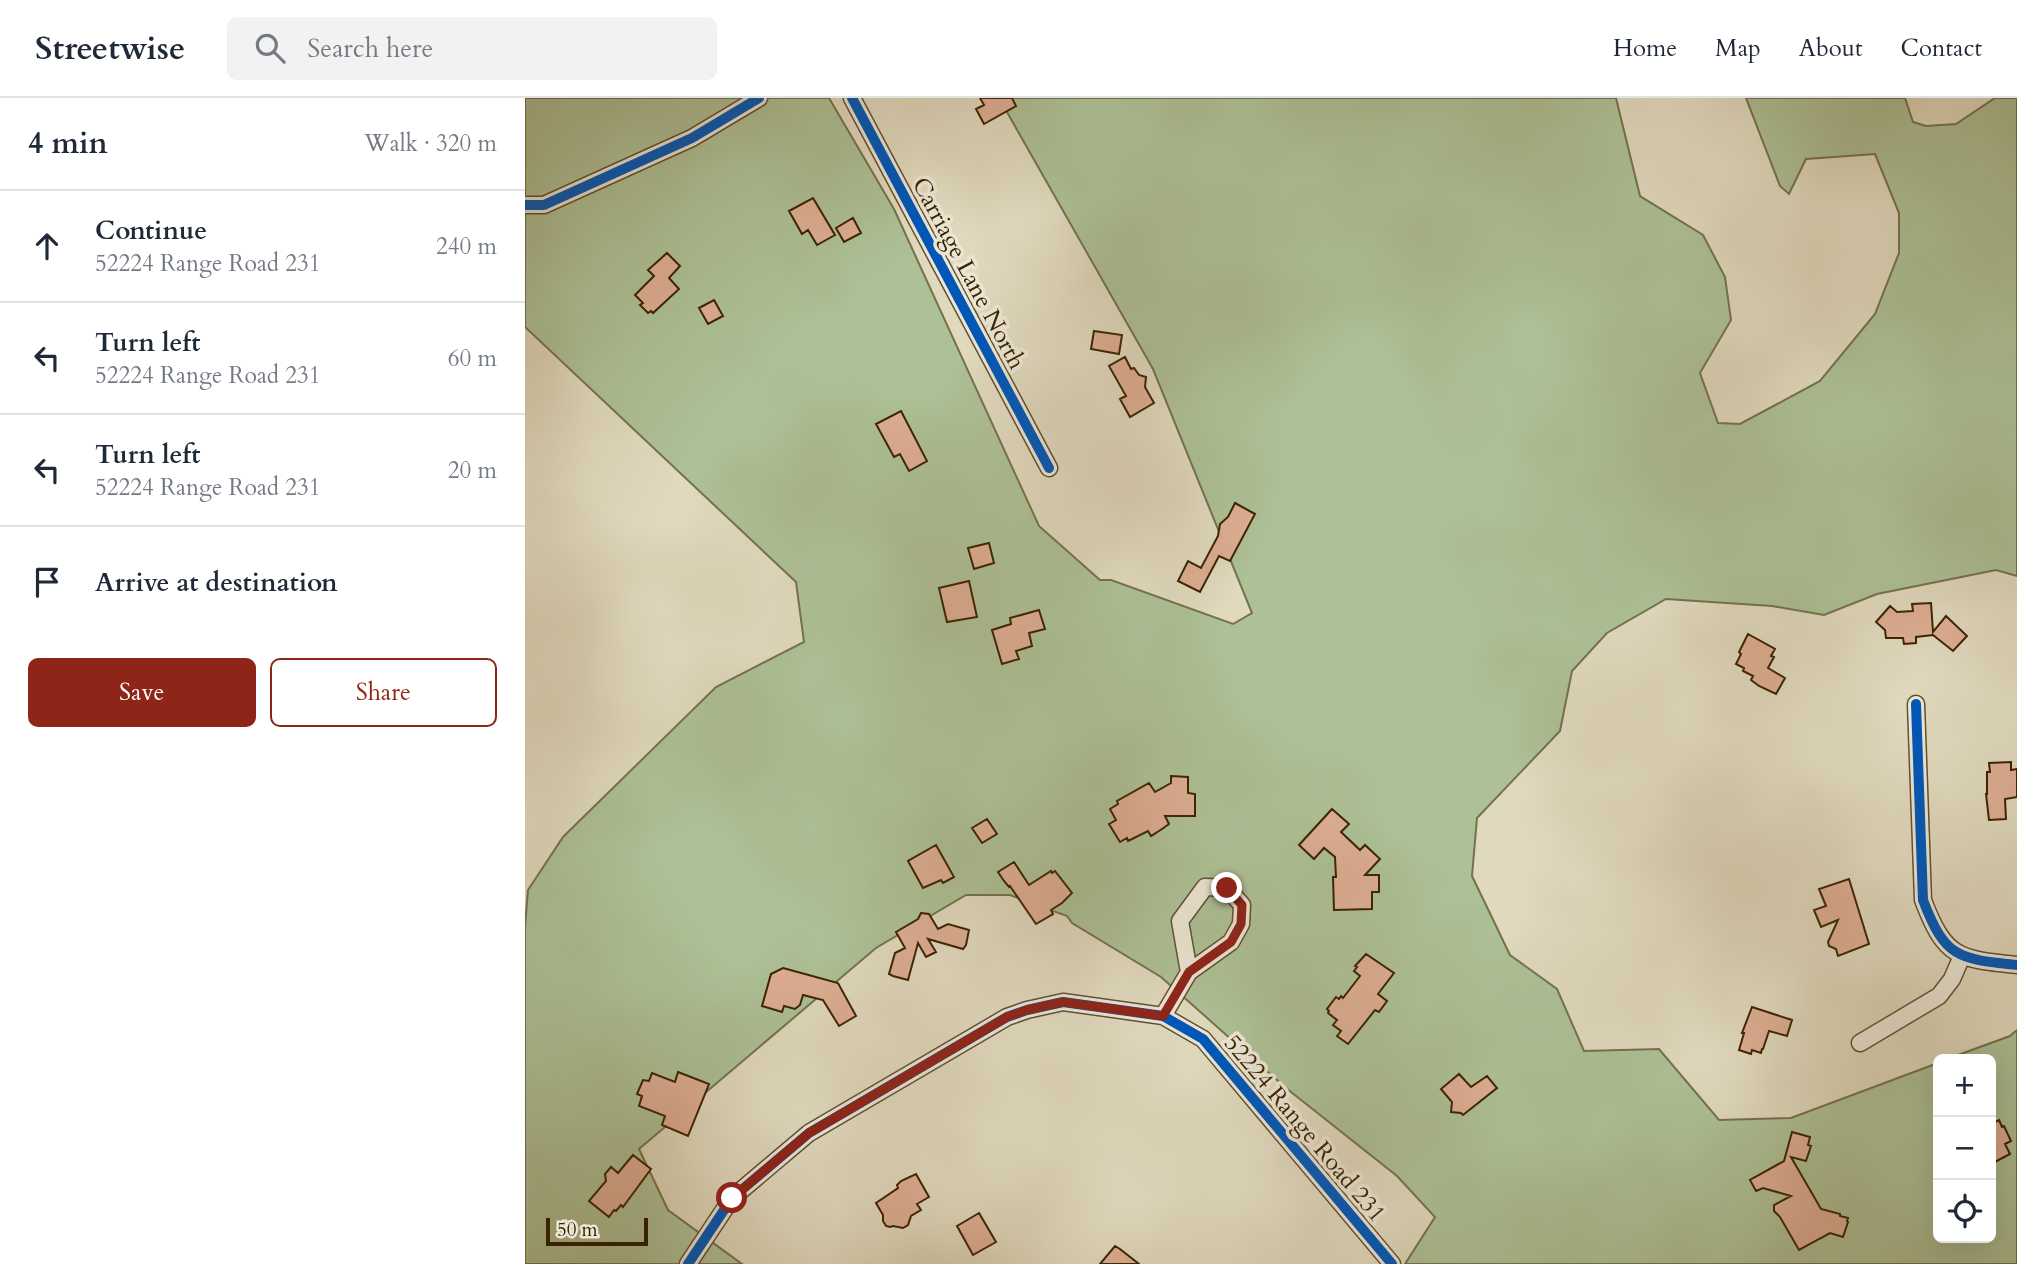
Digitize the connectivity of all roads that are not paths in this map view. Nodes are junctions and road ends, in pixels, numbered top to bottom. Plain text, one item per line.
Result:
1 (759, 98) edge
2 (852, 98) edge
3 (525, 205) edge
4 (1049, 468) dead end
5 (1916, 704) dead end
6 (1962, 956) junction
7 (2017, 965) edge
8 (1189, 972) junction
9 (1163, 1016) junction
10 (1860, 1043) dead end
11 (688, 1264) edge
12 (1392, 1264) edge

1 - 3 street
2 - 4 street, Carriage Lane North
5 - 6 street
6 - 7 street
6 - 10 street
8 - 8 street
8 - 9 street
9 - 11 street, 52224 Range Road 231
9 - 12 street, 52224 Range Road 231

